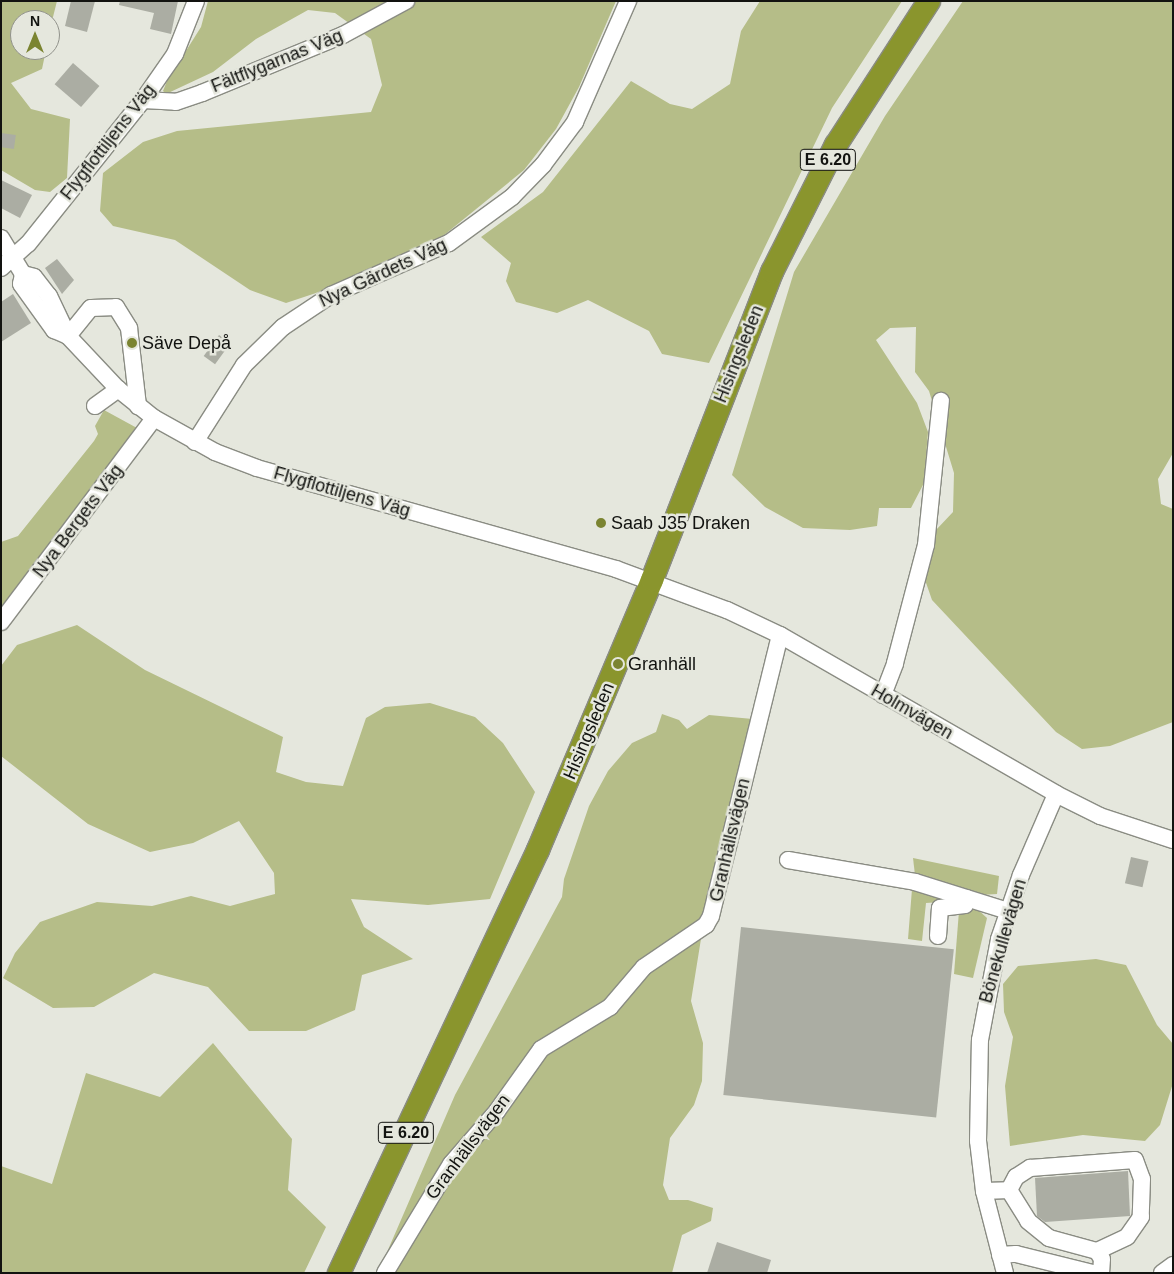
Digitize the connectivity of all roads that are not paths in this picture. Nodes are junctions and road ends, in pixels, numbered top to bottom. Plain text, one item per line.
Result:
1 (196, 1) edge
2 (406, 1) edge
3 (628, 1) edge
4 (929, 1) edge
5 (144, 100) junction
6 (1, 238) edge
7 (12, 267) edge
8 (68, 336) junction
9 (118, 389) junction
10 (941, 401) dead end
11 (95, 406) dead end
12 (138, 406) junction
13 (154, 418) junction
14 (195, 442) junction
15 (652, 580) junction
16 (1, 622) edge
17 (780, 635) junction
18 (883, 695) junction
19 (1056, 794) junction
20 (1173, 840) edge
21 (788, 860) dead end
22 (967, 898) junction
23 (1008, 911) junction
24 (938, 936) dead end
25 (1009, 1190) junction
26 (984, 1191) junction
27 (1097, 1250) junction
28 (1000, 1255) junction
29 (1173, 1265) edge
30 (339, 1273) edge
31 (385, 1273) edge
32 (1005, 1273) edge
33 (1092, 1273) edge
34 (1101, 1273) edge
35 (1162, 1273) edge

1 - 5 street, Flygflottiljens Väg
2 - 5 street, Fältflygarnas Väg
3 - 14 street, Nya Gärdets Väg
4 - 15 highway, Hisingsleden / E 6.20
5 - 7 street, Flygflottiljens Väg
6 - 7 street
7 - 8 street, Flygflottiljens Väg
8 - 9 street, Flygflottiljens Väg
8 - 12 street
9 - 11 street
9 - 12 street, Flygflottiljens Väg
10 - 18 street
12 - 13 street, Flygflottiljens Väg
13 - 14 street, Flygflottiljens Väg
13 - 16 street, Nya Bergets Väg
14 - 15 street, Flygflottiljens Väg
15 - 17 street, Holmvägen
15 - 30 highway, Hisingsleden / E 6.20
17 - 18 street, Holmvägen
17 - 31 street, Granhällsvägen
18 - 19 street, Holmvägen
19 - 20 street, Holmvägen
19 - 23 street, Bönekullevägen
21 - 22 street
22 - 23 street
22 - 24 street
23 - 26 street, Bönekullevägen
25 - 26 street
25 - 27 street
25 - 27 street
26 - 28 street, Bönekullevägen
27 - 34 street
28 - 32 street, Bönekullevägen
28 - 33 street
29 - 35 street

